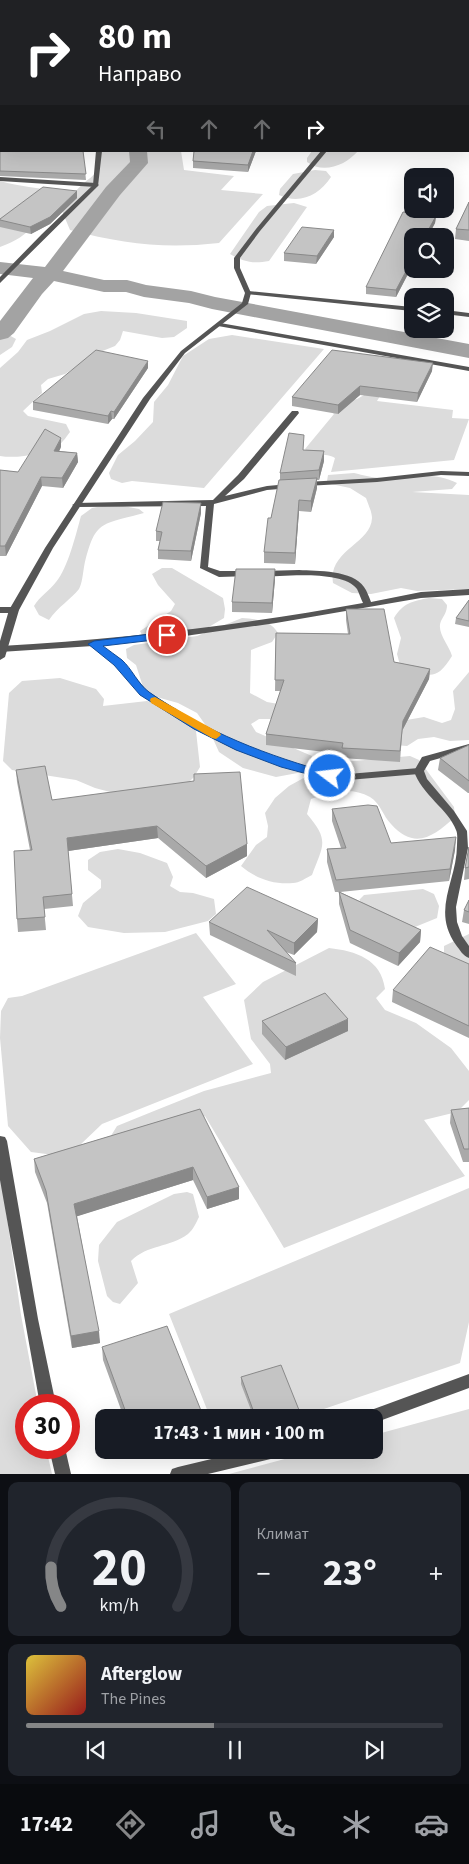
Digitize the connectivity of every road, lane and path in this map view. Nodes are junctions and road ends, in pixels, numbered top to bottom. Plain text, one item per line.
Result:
1 (99, 152) edge
2 (323, 152) edge
3 (0, 179) edge
4 (96, 185) junction
5 (0, 281) edge
6 (248, 293) junction
7 (404, 308) edge
8 (454, 313) edge
9 (469, 314) edge
10 (220, 325) junction
11 (469, 369) edge
12 (295, 413) dead end
13 (469, 474) edge
14 (213, 502) junction
15 (76, 505) junction
16 (469, 592) edge
17 (368, 605) junction
18 (0, 610) edge
19 (14, 610) junction
20 (94, 644) junction
21 (1, 653) edge
22 (469, 747) edge
23 (419, 771) junction
24 (469, 954) edge
25 (0, 1141) edge
26 (469, 1380) edge
27 (46, 1394) edge
28 (383, 1412) edge
29 (60, 1459) edge
30 (241, 1459) edge
31 (63, 1474) edge
32 (178, 1474) edge

1 - 4 street
2 - 6 street
3 - 4 street
4 - 5 street
6 - 7 street
6 - 10 street
8 - 9 street
10 - 11 street
10 - 15 street
12 - 14 street
13 - 14 street
14 - 15 street
14 - 17 street
15 - 19 street
16 - 17 street
17 - 20 street
18 - 19 street
19 - 21 street
20 - 21 street
20 - 23 street
22 - 23 street
23 - 24 street
25 - 27 street
26 - 28 street
29 - 31 street
30 - 32 street

